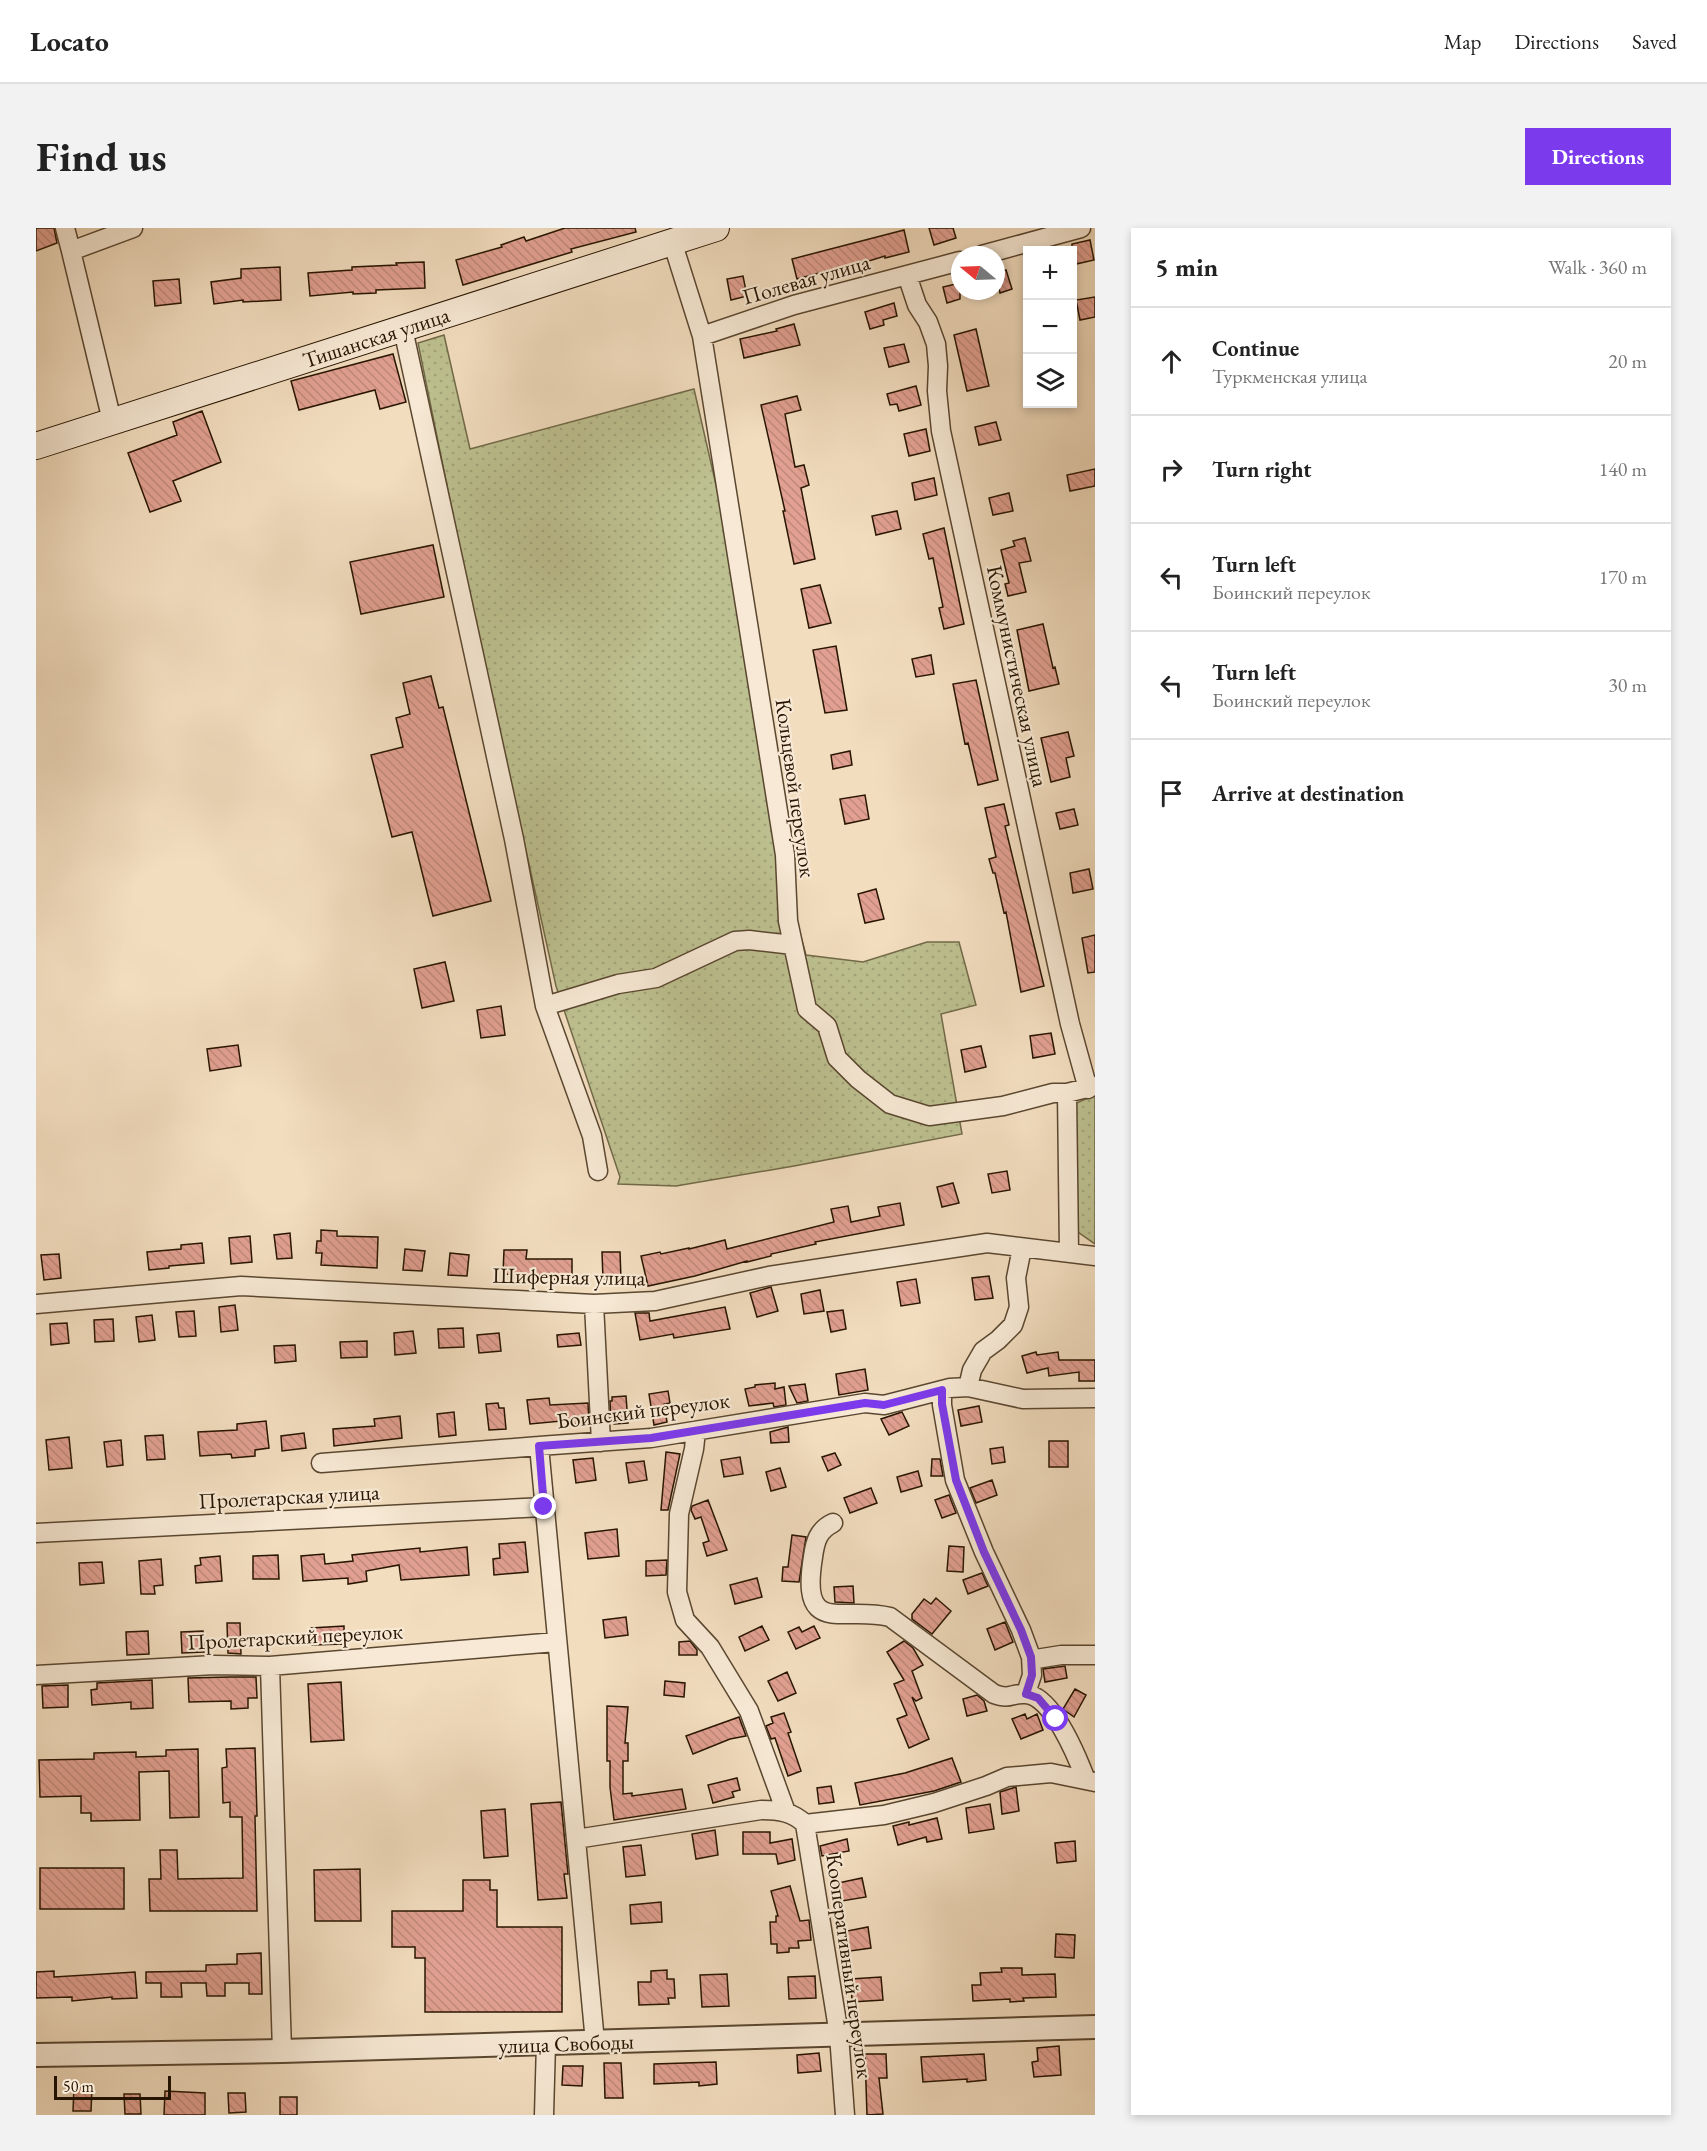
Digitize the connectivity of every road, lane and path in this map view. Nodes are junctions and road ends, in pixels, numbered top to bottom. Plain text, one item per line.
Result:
1 (65, 228) edge
2 (133, 228) edge
3 (716, 228) edge
4 (1081, 228) edge
5 (672, 241) junction
6 (1005, 249) edge
7 (71, 251) junction
8 (951, 263) edge
9 (907, 275) junction
10 (403, 329) junction
11 (702, 336) junction
12 (112, 421) junction
13 (36, 447) edge
14 (793, 945) junction
15 (545, 1006) junction
16 (1092, 1088) edge
17 (1067, 1093) junction
18 (598, 1171) dead end
19 (1022, 1248) junction
20 (1069, 1252) junction
21 (1095, 1256) edge
22 (36, 1304) edge
23 (594, 1304) junction
24 (968, 1387) junction
25 (942, 1390) junction
26 (1095, 1398) edge
27 (696, 1431) junction
28 (602, 1442) junction
29 (539, 1446) junction
30 (321, 1464) dead end
31 (544, 1507) junction
32 (834, 1523) dead end
33 (36, 1533) edge
34 (556, 1642) junction
35 (1095, 1654) edge
36 (1031, 1657) junction
37 (270, 1666) junction
38 (36, 1675) edge
39 (1026, 1694) junction
40 (1090, 1781) edge
41 (786, 1812) junction
42 (805, 1824) junction
43 (576, 1839) junction
44 (1095, 2027) edge
45 (839, 2035) junction
46 (595, 2042) junction
47 (546, 2043) junction
48 (282, 2051) junction
49 (36, 2055) edge
50 (544, 2115) edge
51 (845, 2115) edge

1 - 7 street
2 - 7 street
3 - 5 main road, Тишанская улица
4 - 6 street
5 - 10 main road, Тишанская улица
5 - 11 street, Кольцевой переулок
7 - 12 street
8 - 9 street, Полевая улица
9 - 11 street, Полевая улица
9 - 16 street, Коммунистическая улица
10 - 12 main road, Тишанская улица
10 - 15 street
11 - 14 street, Кольцевой переулок
12 - 13 main road, Тишанская улица
14 - 15 street
14 - 17 street, Кольцевой переулок
15 - 18 street
16 - 17 street, Кольцевой переулок
17 - 20 street
19 - 20 street, Шиферная улица
19 - 23 street, Шиферная улица
19 - 24 street
20 - 21 street, Шиферная улица
22 - 23 street, Шиферная улица
23 - 28 street
24 - 25 street, Боинский переулок
24 - 26 street, Боинский переулок
25 - 27 street, Боинский переулок
25 - 36 street
27 - 28 street, Боинский переулок
27 - 41 street
28 - 29 street, Боинский переулок
29 - 30 street, Пролетарская улица
29 - 31 street, Боинский переулок
31 - 33 street, Пролетарская улица
31 - 34 street, Боинский переулок
32 - 39 street
34 - 37 street, Пролетарский переулок
34 - 43 street, Боинский переулок
35 - 36 street
36 - 39 street
37 - 38 street, Пролетарский переулок
37 - 48 street
39 - 40 street
40 - 42 street
41 - 42 street
41 - 43 street
42 - 45 street, Кооперативный переулок
43 - 46 street, Боинский переулок
44 - 45 street, улица Свободы
45 - 46 street, улица Свободы
45 - 51 street, Кооперативный переулок
46 - 47 street, улица Свободы
47 - 48 street, улица Свободы
47 - 50 street
48 - 49 street, улица Свободы

